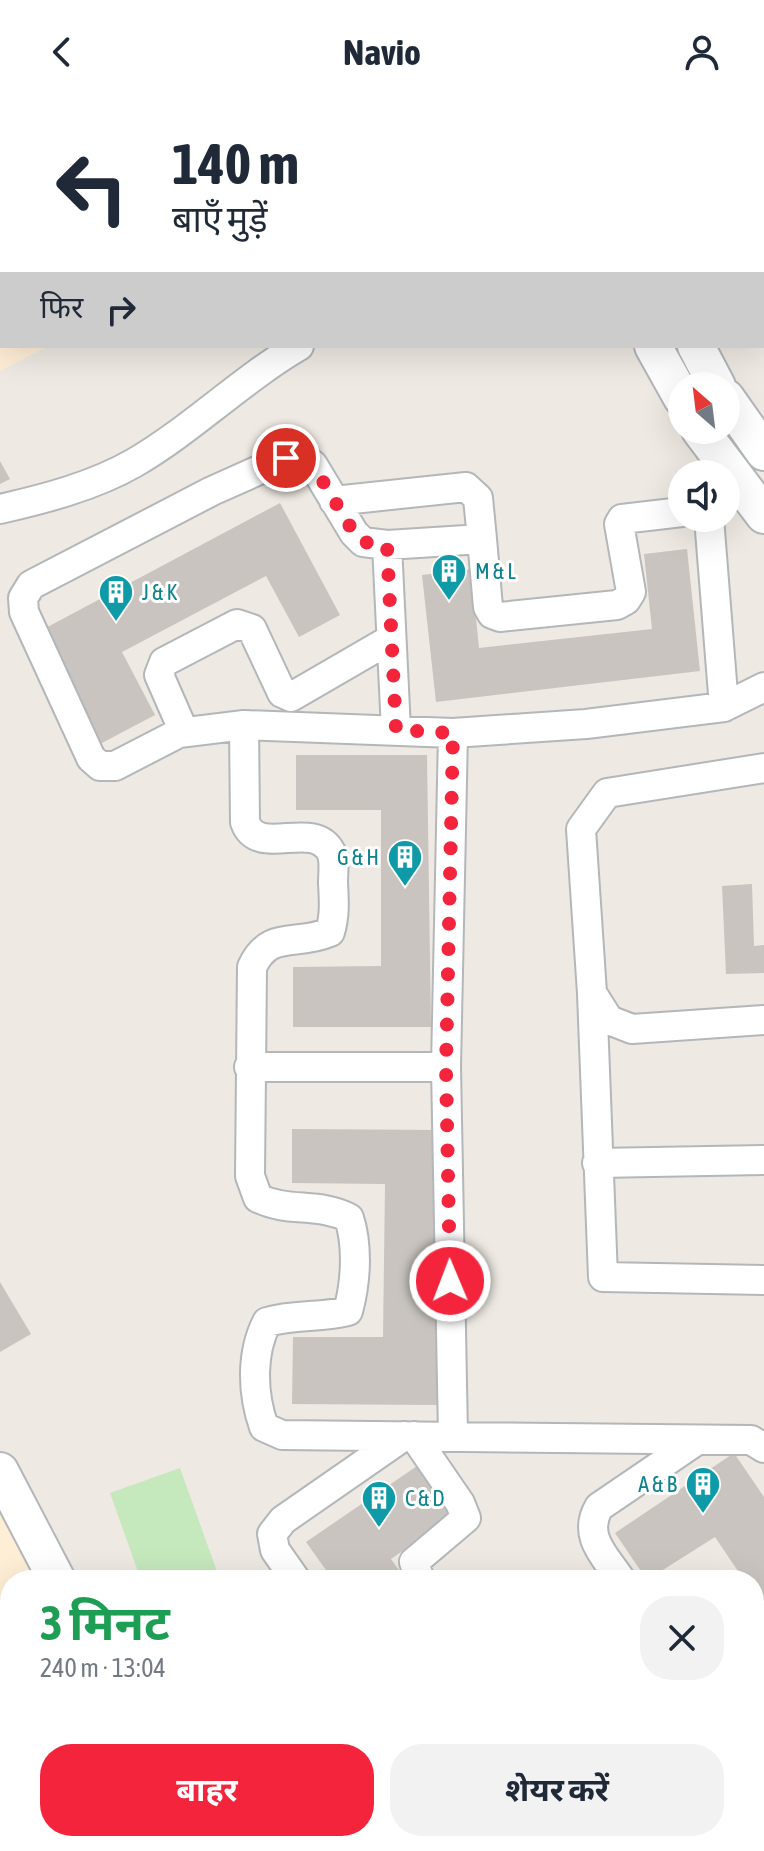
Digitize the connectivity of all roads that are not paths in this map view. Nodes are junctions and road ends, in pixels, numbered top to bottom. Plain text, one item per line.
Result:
1 (296, 348) edge
2 (654, 348) edge
3 (697, 348) edge
4 (710, 372) edge
5 (668, 373) edge
6 (740, 418) edge
7 (711, 444) edge
8 (764, 452) edge
9 (334, 501) junction
10 (0, 509) edge
11 (668, 514) edge
12 (764, 515) edge
13 (710, 532) edge
14 (482, 539) junction
15 (387, 545) junction
16 (391, 639) junction
17 (764, 687) edge
18 (724, 707) junction
19 (244, 725) junction
20 (396, 730) junction
21 (184, 732) junction
22 (453, 733) junction
23 (764, 768) edge
24 (592, 993) junction
25 (764, 1020) edge
26 (249, 1067) junction
27 (446, 1067) junction
28 (764, 1160) edge
29 (597, 1163) junction
30 (764, 1280) edge
31 (453, 1435) junction
32 (409, 1436) junction
33 (760, 1440) edge
34 (696, 1441) junction
35 (764, 1470) edge
36 (0, 1471) edge
37 (52, 1570) edge
38 (289, 1570) edge
39 (417, 1570) edge
40 (614, 1570) edge

1 - 10 street
2 - 5 street
3 - 4 street
6 - 8 street
7 - 12 street
9 - 14 street
9 - 15 street
9 - 21 street
11 - 14 street
13 - 18 street
14 - 15 street
15 - 16 street
16 - 20 street
16 - 21 street
17 - 18 street
18 - 22 street
19 - 20 street
19 - 21 street
19 - 26 street
20 - 22 street
22 - 27 street
23 - 24 street
24 - 25 street
24 - 29 street
26 - 27 street
26 - 32 street
27 - 31 street
28 - 29 street
29 - 30 street
31 - 32 street
31 - 34 street
32 - 38 street
32 - 39 street
33 - 34 street
33 - 35 street
34 - 40 street
36 - 37 street

